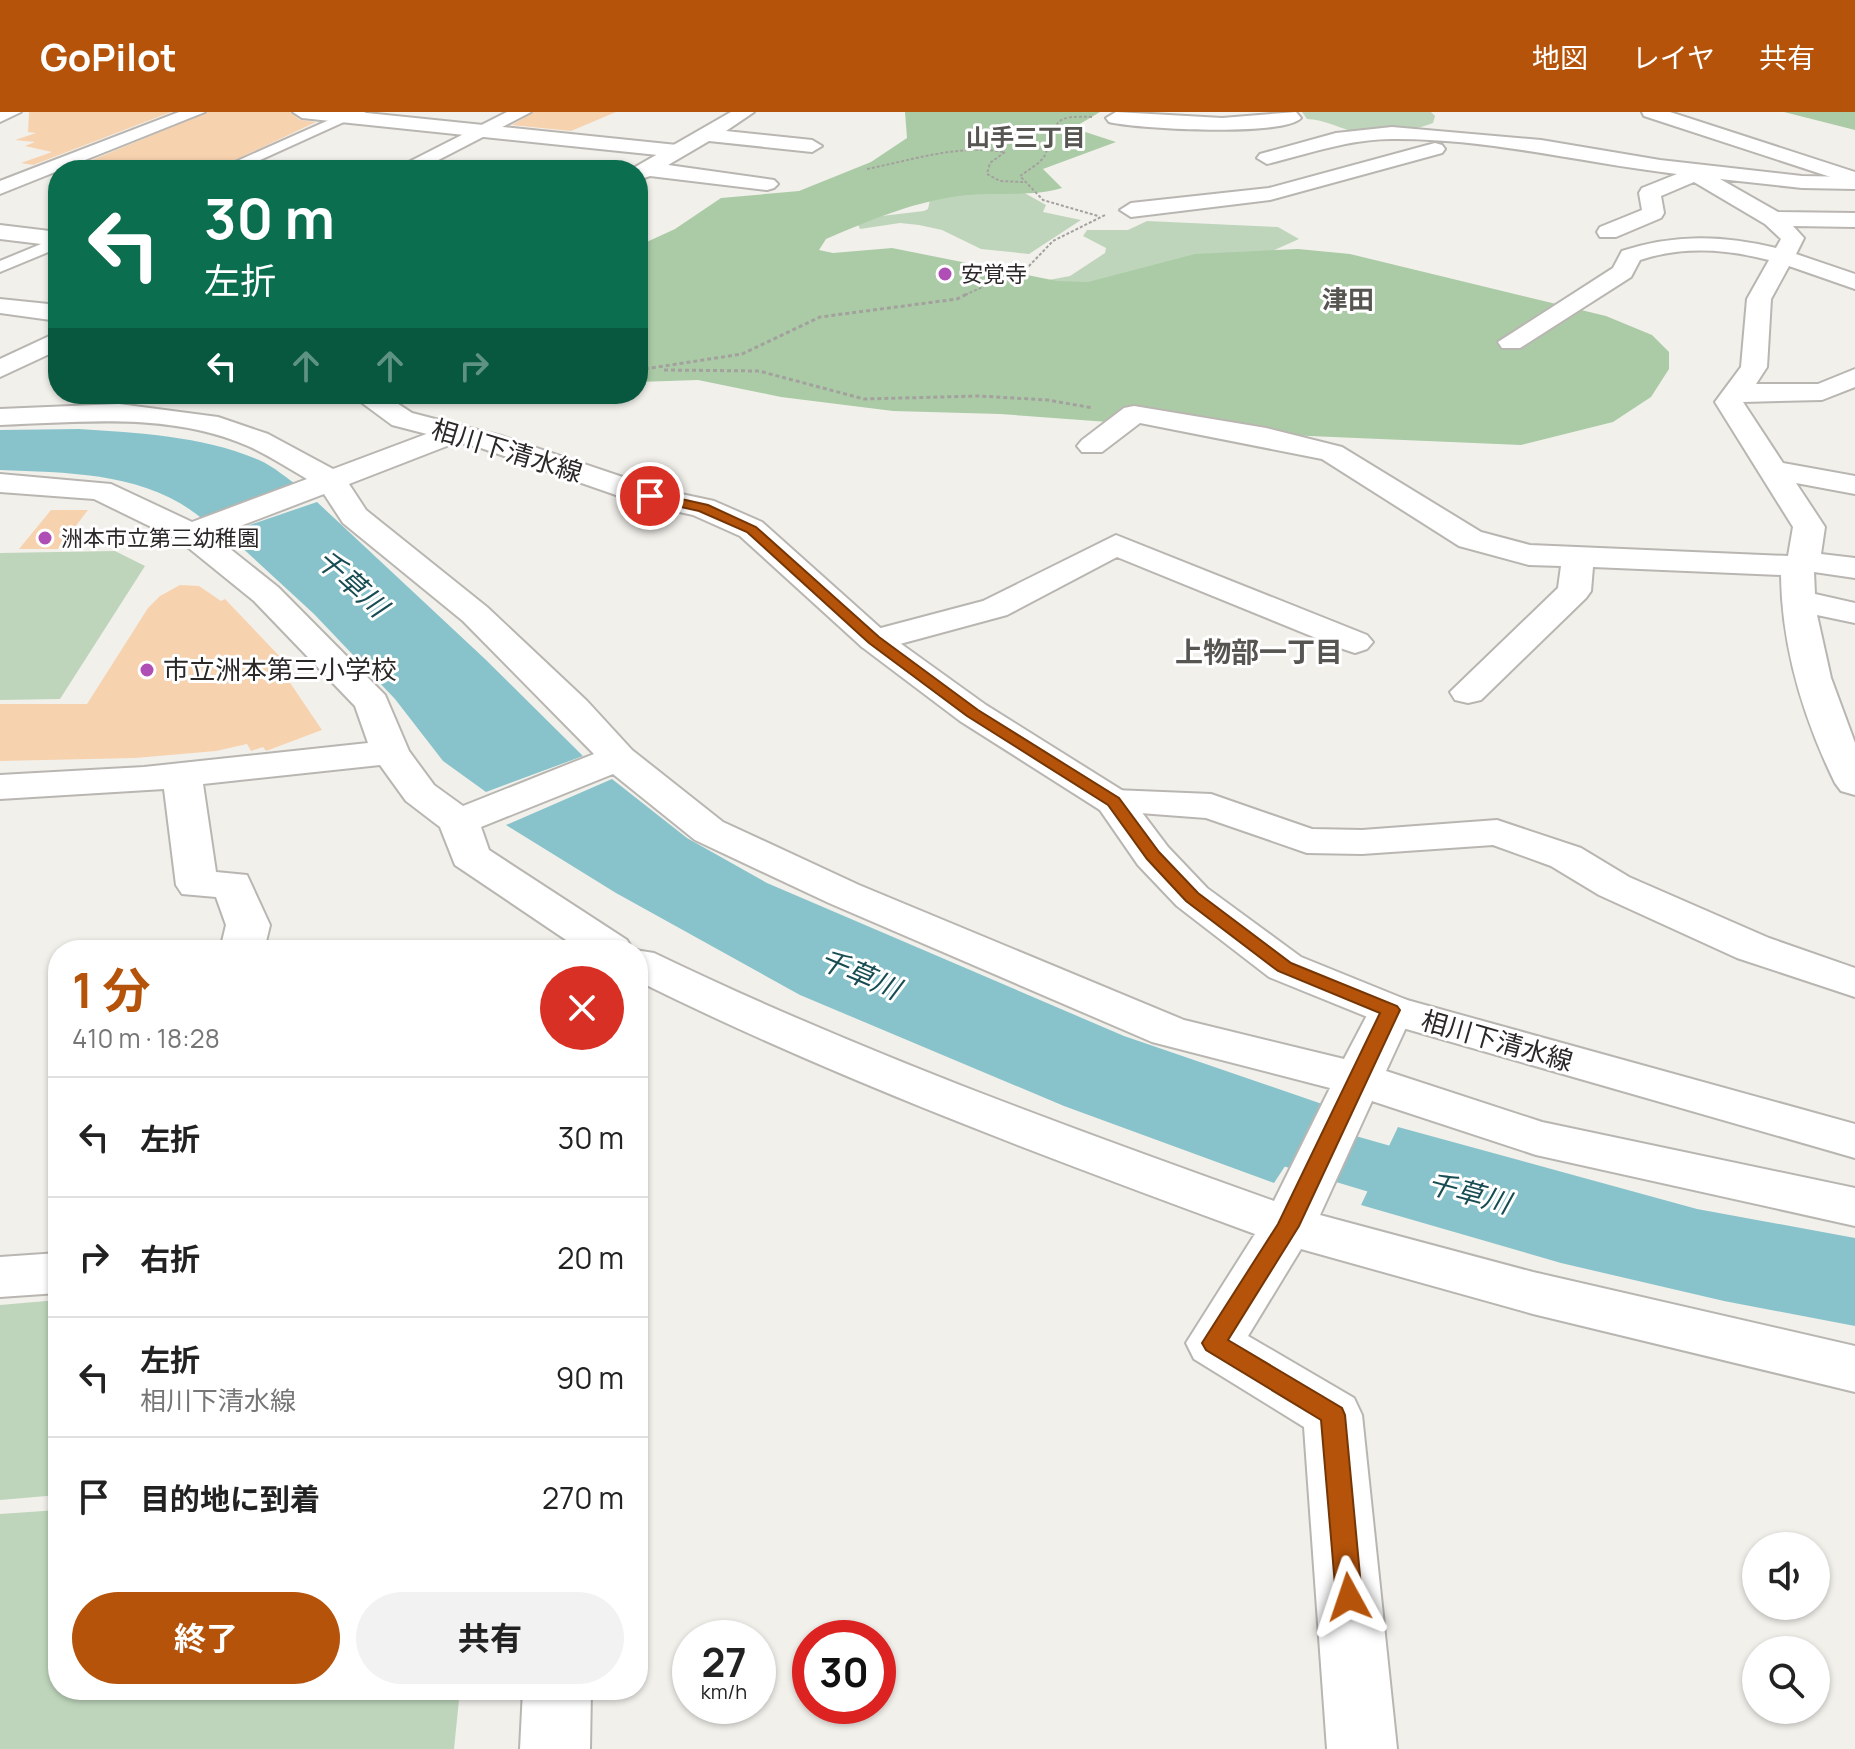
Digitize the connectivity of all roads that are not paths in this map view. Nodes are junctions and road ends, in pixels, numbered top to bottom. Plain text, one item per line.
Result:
1 (12, 112) edge
2 (196, 112) edge
3 (302, 112) edge
4 (522, 112) edge
5 (745, 112) edge
6 (1287, 112) edge
7 (1651, 112) edge
8 (354, 114) edge
9 (0, 116) edge
10 (1116, 118) road end
11 (1545, 123) dead end
12 (482, 131) junction
13 (707, 135) junction
14 (1464, 140) junction
15 (812, 146) dead end
16 (1541, 146) junction
17 (677, 151) junction
18 (1267, 158) dead end
19 (72, 160) edge
20 (248, 160) edge
21 (423, 160) edge
22 (648, 168) edge
23 (48, 169) edge
24 (1689, 171) junction
25 (648, 172) edge
26 (1855, 181) edge
27 (767, 184) dead end
28 (0, 188) edge
29 (1131, 210) dead end
30 (1773, 219) junction
31 (1855, 220) edge
32 (0, 232) edge
33 (1608, 232) dead end
34 (48, 239) edge
35 (48, 245) edge
36 (1785, 255) junction
37 (0, 267) edge
38 (1855, 282) edge
39 (0, 306) edge
40 (48, 312) edge
41 (1511, 342) dead end
42 (48, 345) edge
43 (0, 369) edge
44 (1855, 377) edge
45 (1735, 392) junction
46 (379, 404) edge
47 (0, 417) edge
48 (455, 433) junction
49 (1092, 446) dead end
50 (1772, 470) junction
51 (331, 480) junction
52 (0, 483) edge
53 (1855, 485) edge
54 (191, 534) junction
55 (1578, 559) junction
56 (1855, 568) edge
57 (1799, 576) junction
58 (1855, 613) edge
59 (874, 640) junction
60 (1355, 642) dead end
61 (1468, 692) dead end
62 (390, 752) junction
63 (618, 758) junction
64 (182, 775) junction
65 (1855, 783) edge
66 (0, 787) edge
67 (1114, 802) junction
68 (459, 822) junction
69 (244, 940) edge
70 (596, 940) edge
71 (648, 968) edge
72 (1855, 983) edge
73 (1391, 1010) junction
74 (1358, 1079) junction
75 (1855, 1141) edge
76 (1855, 1207) edge
77 (1288, 1226) junction
78 (48, 1268) edge
79 (0, 1277) edge
80 (1855, 1369) edge
81 (557, 1700) edge
82 (555, 1749) edge
83 (1362, 1749) edge

1 - 9 street
2 - 19 street
3 - 8 street
4 - 12 street
5 - 13 street
6 - 10 street
7 - 26 street
8 - 12 street
8 - 20 street
11 - 16 street
12 - 17 street
12 - 21 street
13 - 15 street
13 - 17 street
14 - 16 street
14 - 18 street
14 - 29 street
16 - 24 street
17 - 22 street
23 - 28 street
24 - 26 street
24 - 30 street
24 - 33 street
25 - 27 street
30 - 31 street
30 - 36 street
32 - 34 street
35 - 37 street
36 - 38 street
36 - 41 street
36 - 45 street
39 - 40 street
42 - 43 street
44 - 45 street
45 - 50 street
46 - 48 street, 相川下清水線
47 - 51 street
48 - 51 street
48 - 59 street, 相川下清水線
49 - 55 street
50 - 53 street
50 - 57 street
51 - 54 street
51 - 63 street
52 - 54 street
54 - 62 street
55 - 57 street
55 - 61 street
56 - 57 street
57 - 58 street
57 - 65 street
59 - 60 street
59 - 67 street, 相川下清水線
62 - 64 street
62 - 68 street
63 - 68 street
63 - 74 street
64 - 66 street
64 - 69 street
67 - 72 street
67 - 73 street, 相川下清水線
68 - 70 street
71 - 77 street
73 - 74 street
73 - 75 street, 相川下清水線
74 - 76 street
74 - 77 street
77 - 80 street
77 - 83 street
78 - 79 street
81 - 82 street

